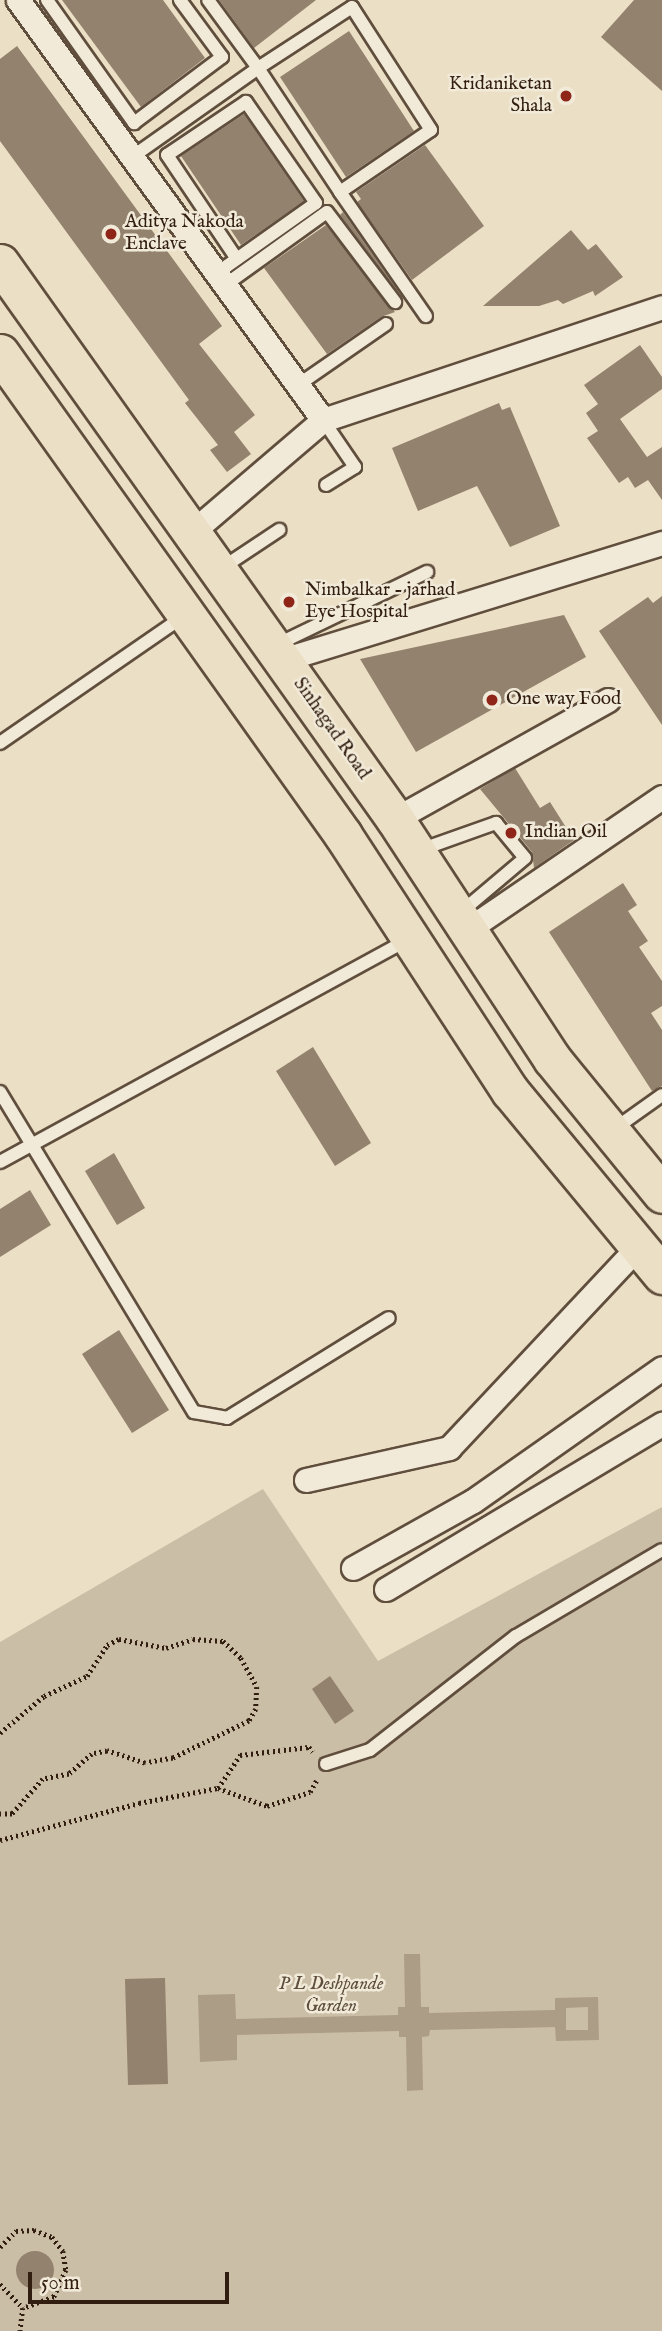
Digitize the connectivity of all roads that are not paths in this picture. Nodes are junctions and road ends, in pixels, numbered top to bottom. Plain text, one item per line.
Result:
1 (18, 0) edge
2 (47, 0) edge
3 (180, 0) edge
4 (208, 0) edge
5 (258, 68) junction
6 (208, 104) junction
7 (219, 120) junction
8 (125, 129) junction
9 (132, 157) junction
10 (340, 192) junction
11 (237, 259) junction
12 (0, 263) edge
13 (221, 279) junction
14 (395, 302) dead end
15 (662, 307) edge
16 (426, 316) dead end
17 (386, 324) dead end
18 (0, 353) edge
19 (298, 385) junction
20 (323, 420) junction
21 (326, 485) dead end
22 (279, 530) dead end
23 (192, 532) junction
24 (662, 543) edge
25 (219, 570) junction
26 (427, 572) dead end
27 (186, 614) junction
28 (278, 653) junction
29 (608, 700) dead end
30 (0, 743) edge
31 (662, 797) edge
32 (395, 819) junction
33 (416, 852) junction
34 (462, 922) junction
35 (410, 938) junction
36 (0, 1092) edge
37 (662, 1095) edge
38 (610, 1132) junction
39 (32, 1144) junction
40 (0, 1162) edge
41 (662, 1195) edge
42 (638, 1247) junction
43 (662, 1275) edge
44 (390, 1318) dead end
45 (662, 1368) edge
46 (662, 1424) edge
47 (306, 1480) dead end
48 (662, 1550) edge
49 (353, 1568) dead end
50 (386, 1589) dead end
51 (326, 1764) road end

1 - 8 street
2 - 8 lane
3 - 8 lane
4 - 5 lane
5 - 6 lane
5 - 10 lane
5 - 10 lane
6 - 7 lane
6 - 9 lane
7 - 11 lane
7 - 11 lane
8 - 9 street
9 - 13 street
10 - 16 lane
11 - 13 lane
12 - 23 main road, Sinhagad Road
13 - 14 lane
13 - 19 street
15 - 20 street
17 - 19 lane
18 - 27 main road
19 - 20 street
20 - 21 lane
20 - 23 street
22 - 25 lane
23 - 25 main road, Sinhagad Road
24 - 28 street
25 - 28 main road, Sinhagad Road
26 - 28 lane
27 - 30 lane
27 - 35 main road
28 - 32 main road, Sinhagad Road
29 - 32 street
31 - 34 street
32 - 33 main road, Sinhagad Road
33 - 34 main road, Sinhagad Road
33 - 34 lane
34 - 38 main road, Sinhagad Road
35 - 39 lane
35 - 42 main road
36 - 39 lane
37 - 38 lane
38 - 41 main road, Sinhagad Road
39 - 40 lane
39 - 44 lane
42 - 43 main road
42 - 47 street
45 - 49 street
46 - 50 street
48 - 51 lane

